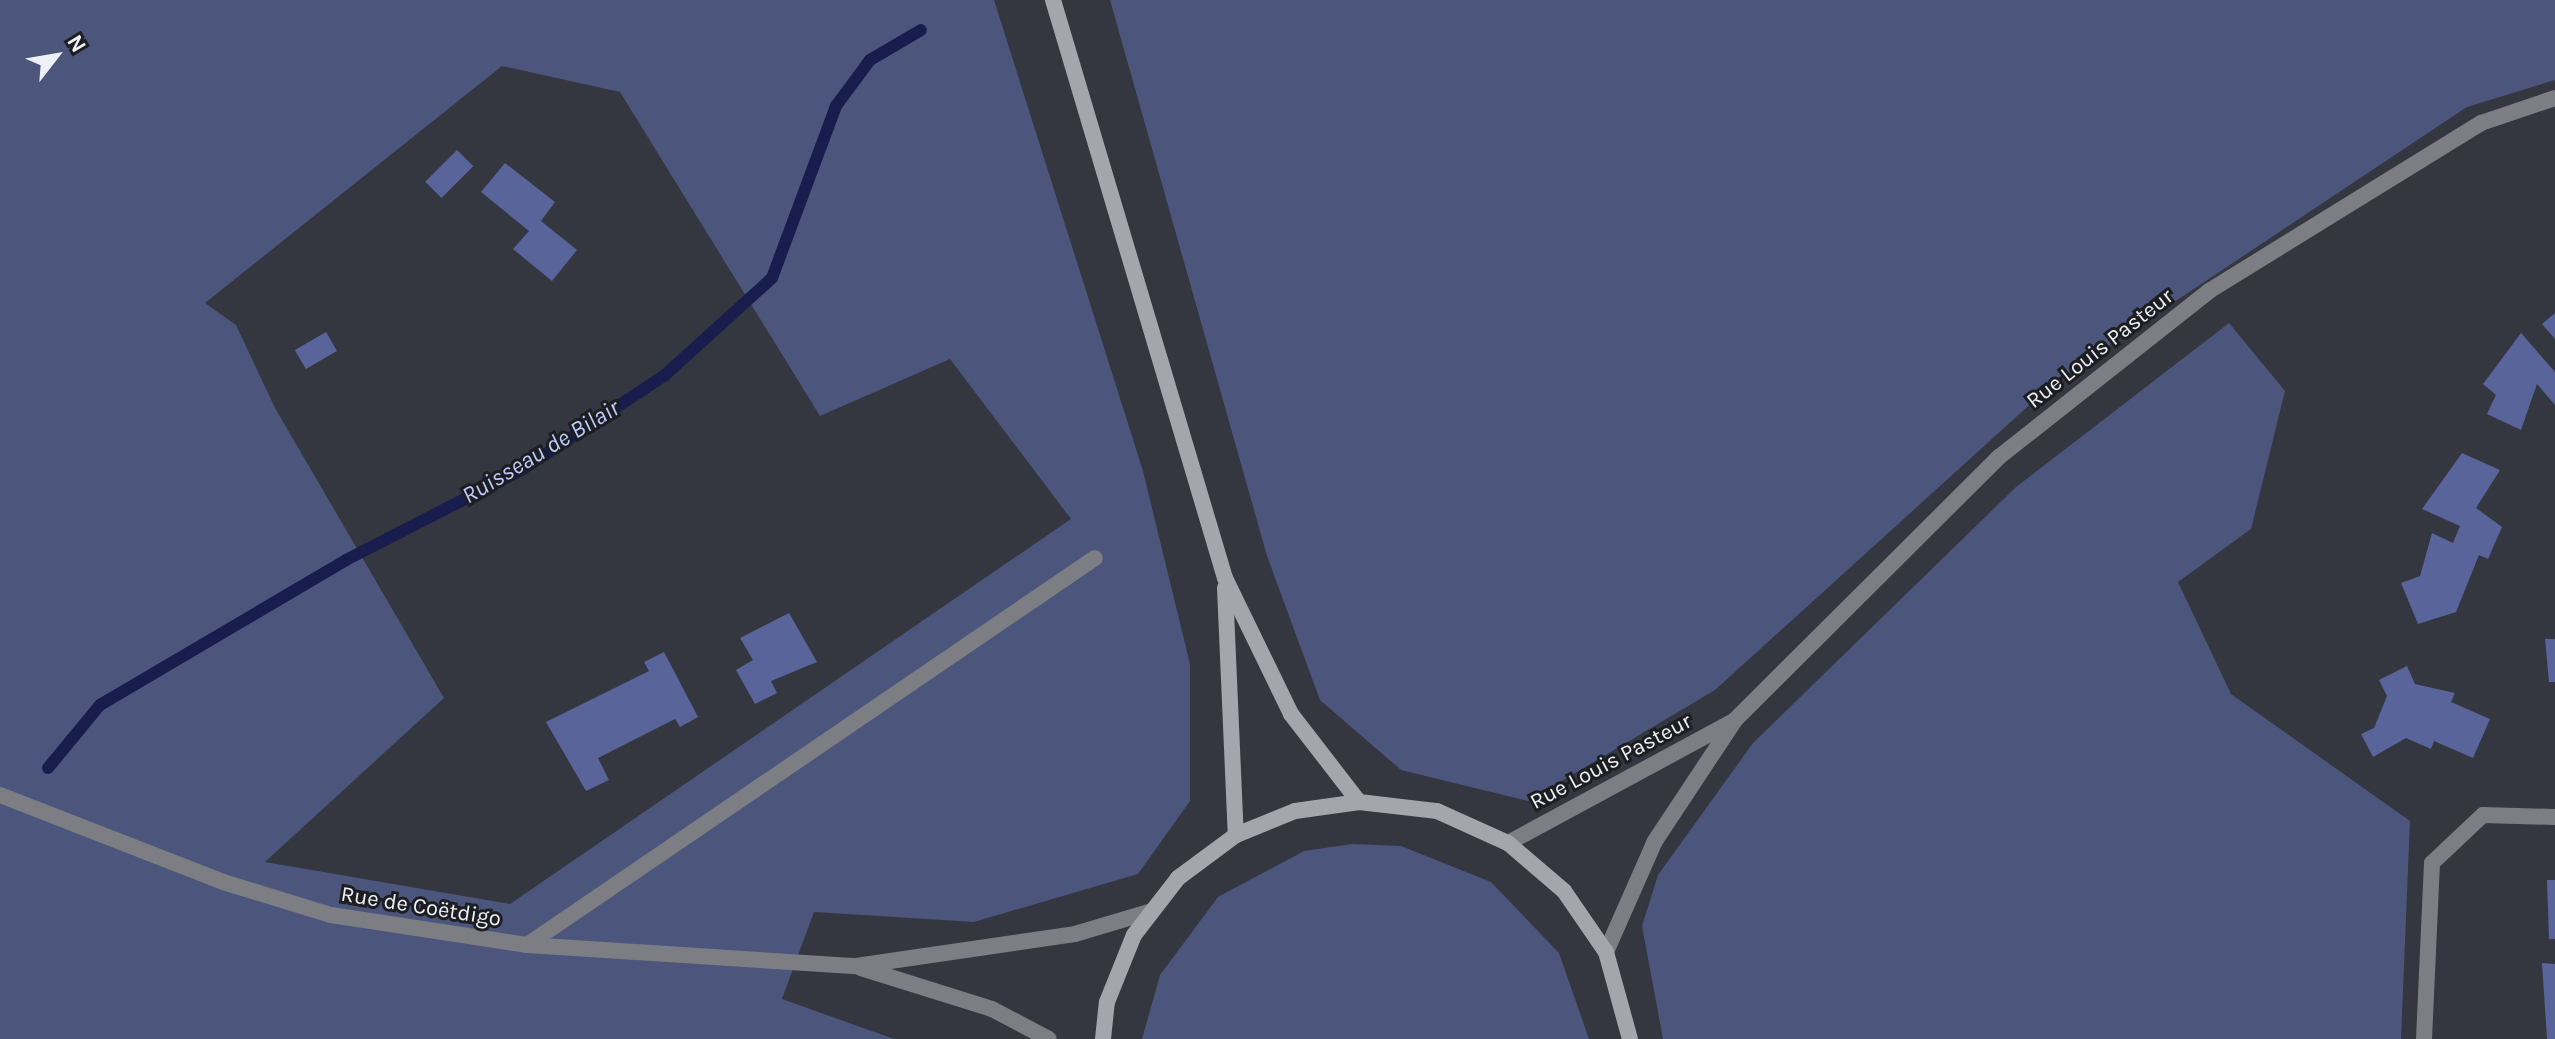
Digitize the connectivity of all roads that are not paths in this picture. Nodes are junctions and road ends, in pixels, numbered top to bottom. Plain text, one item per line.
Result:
1 (1053, 0) edge
2 (2555, 98) edge
3 (1095, 558) dead end
4 (1225, 578) junction
5 (1735, 720) junction
6 (0, 795) edge
7 (1359, 802) junction
8 (2555, 817) edge
9 (1236, 835) junction
10 (1508, 843) junction
11 (1152, 911) junction
12 (527, 945) junction
13 (1606, 952) junction
14 (856, 966) junction
15 (1049, 1039) edge
16 (1103, 1039) edge
17 (1630, 1039) edge
18 (2424, 1039) edge

1 - 4 main road
2 - 5 street, Rue Louis Pasteur
3 - 12 street
4 - 7 main road
4 - 9 main road
5 - 10 street, Rue Louis Pasteur
5 - 13 street, Rue Louis Pasteur
6 - 12 street, Rue de Coëtdigo
7 - 9 main road
7 - 10 main road
8 - 18 street
9 - 11 main road
10 - 13 main road
11 - 14 street, Rue de Coëtdigo
11 - 16 main road
12 - 14 street, Rue de Coëtdigo
13 - 17 main road
14 - 15 street, Rue de Coëtdigo

